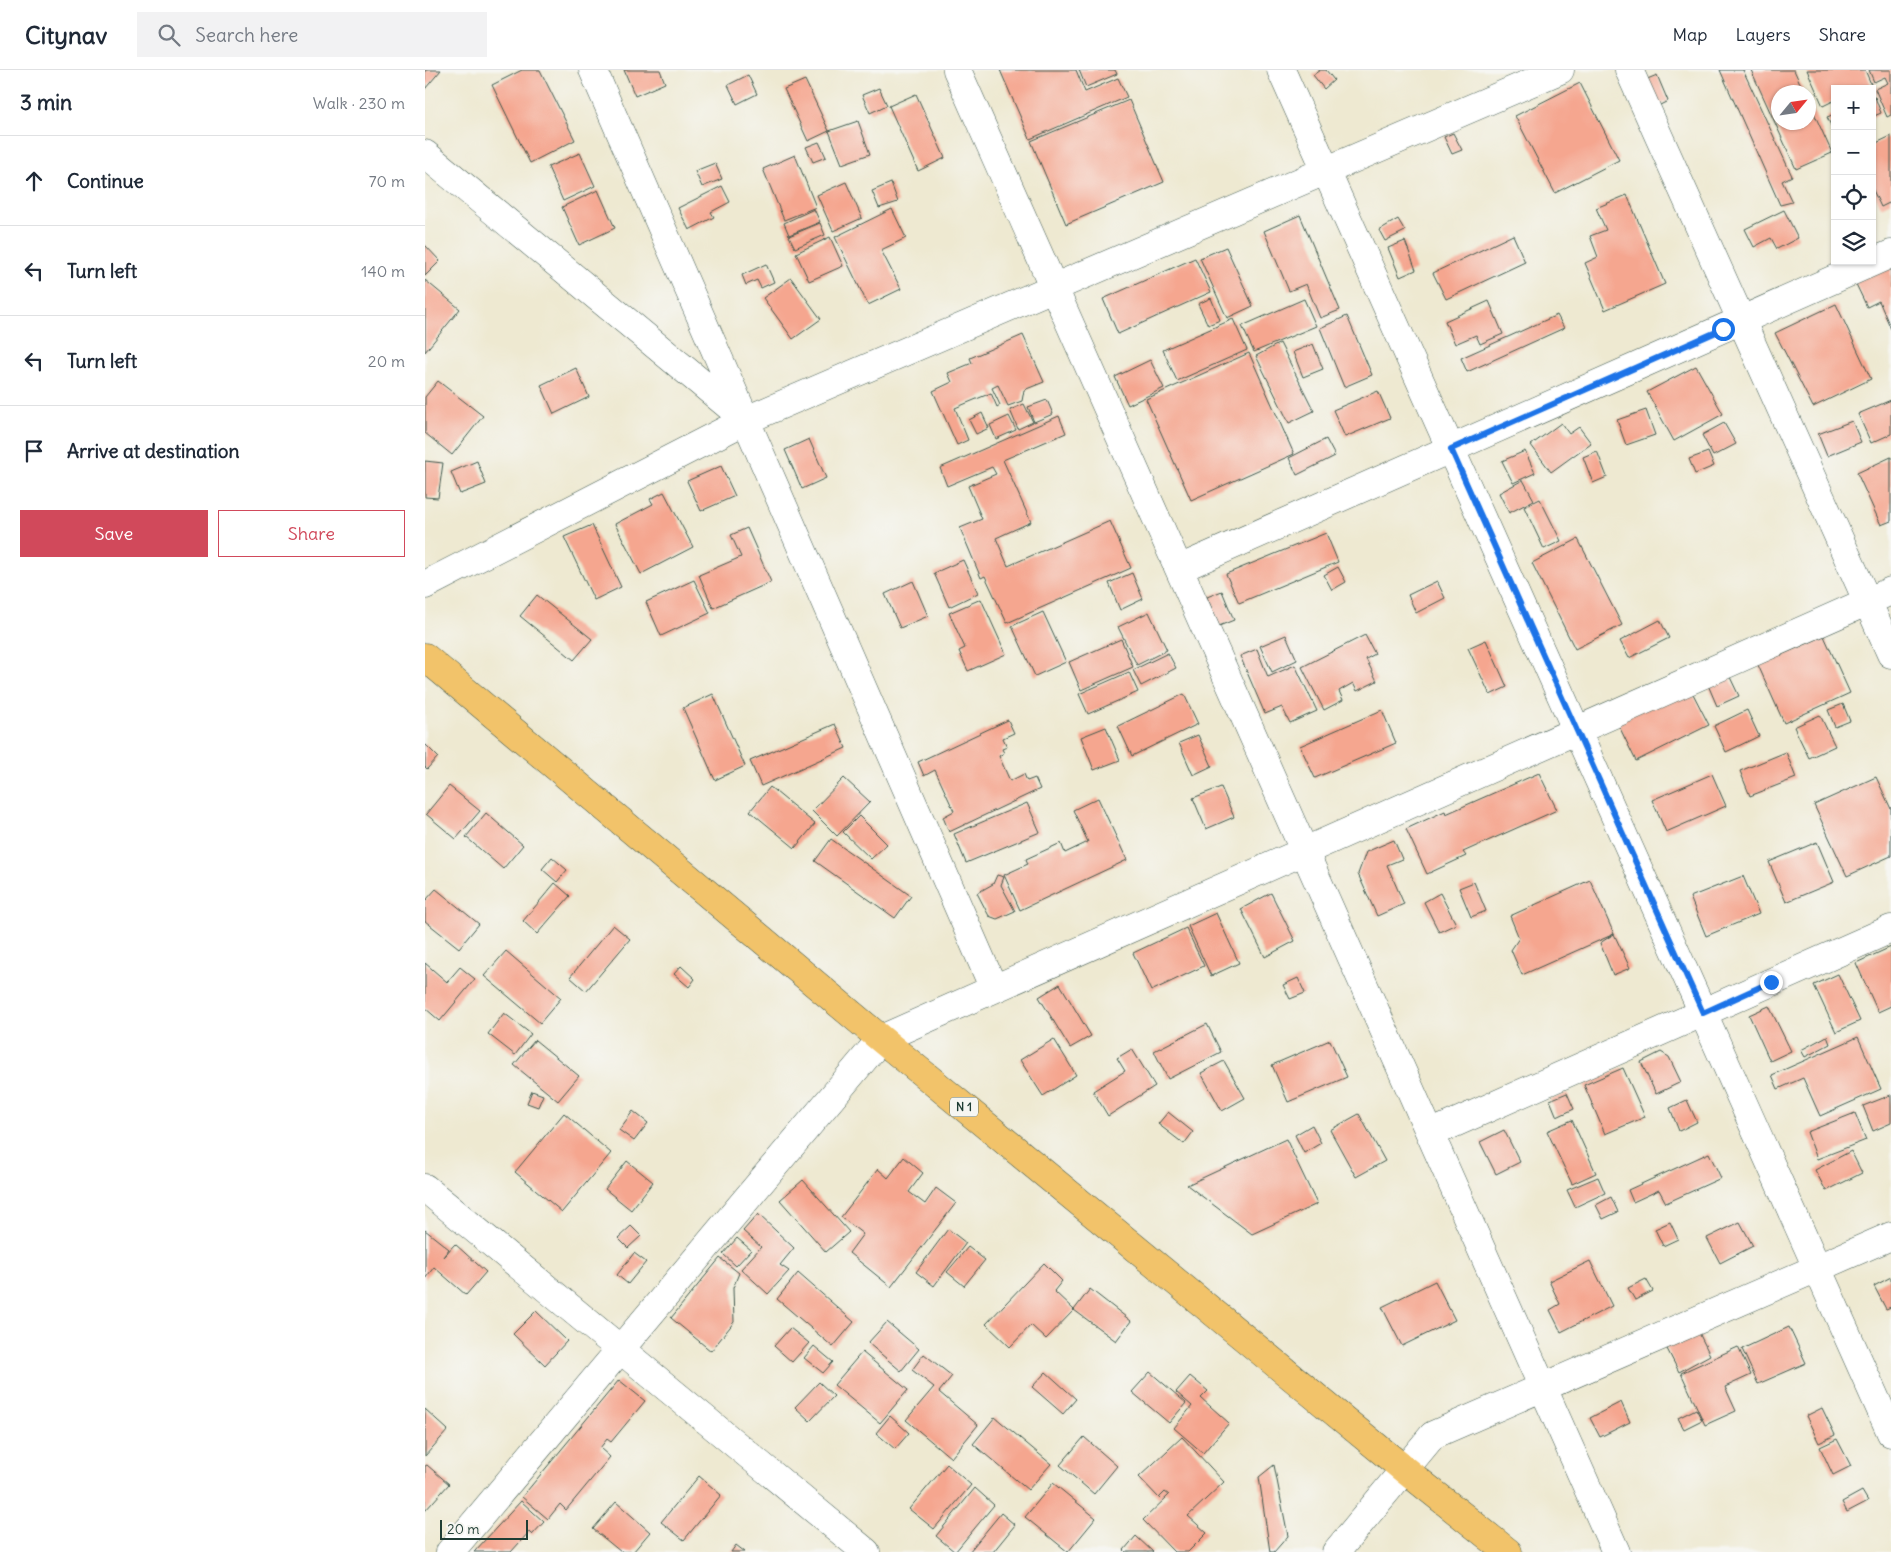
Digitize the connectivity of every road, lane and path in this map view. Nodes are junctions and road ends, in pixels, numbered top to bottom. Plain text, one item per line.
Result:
1 (593, 70) edge
2 (957, 70) edge
3 (1281, 70) edge
4 (1560, 70) edge
5 (1629, 70) edge
6 (425, 154) edge
7 (1326, 170) junction
8 (1891, 254) edge
9 (1054, 288) junction
10 (1741, 321) junction
11 (746, 420) junction
12 (1451, 449) junction
13 (1179, 569) junction
14 (425, 585) edge
15 (1879, 597) edge
16 (1891, 654) edge
17 (425, 658) edge
18 (1576, 731) junction
19 (1305, 851) junction
20 (1891, 929) edge
21 (995, 989) junction
22 (1703, 1013) junction
23 (881, 1039) junction
24 (1430, 1134) junction
25 (425, 1188) edge
26 (1891, 1236) edge
27 (1817, 1268) junction
28 (620, 1349) junction
29 (1543, 1388) junction
30 (1891, 1433) edge
31 (1405, 1470) junction
32 (450, 1552) edge
33 (866, 1552) edge
34 (1336, 1552) edge
35 (1508, 1552) edge
36 (1616, 1552) edge

1 - 11 street
2 - 9 street
3 - 7 street
4 - 7 street
5 - 10 street
6 - 11 street
7 - 9 street
7 - 12 street
8 - 10 street
9 - 11 street
9 - 13 street
10 - 12 street
10 - 15 street
11 - 14 street
11 - 21 street
12 - 13 street
12 - 18 street
13 - 19 street
15 - 16 street
15 - 18 street
17 - 23 highway, N 1
18 - 19 street
18 - 22 street
19 - 21 street
19 - 24 street
20 - 22 street
21 - 23 street
22 - 24 street
22 - 27 street
23 - 28 street
23 - 31 highway, N 1
24 - 29 street
25 - 28 street
26 - 27 street
27 - 29 street
27 - 30 street
28 - 32 street
28 - 33 street
29 - 31 street
29 - 36 street
31 - 34 street
31 - 35 highway, N 1

